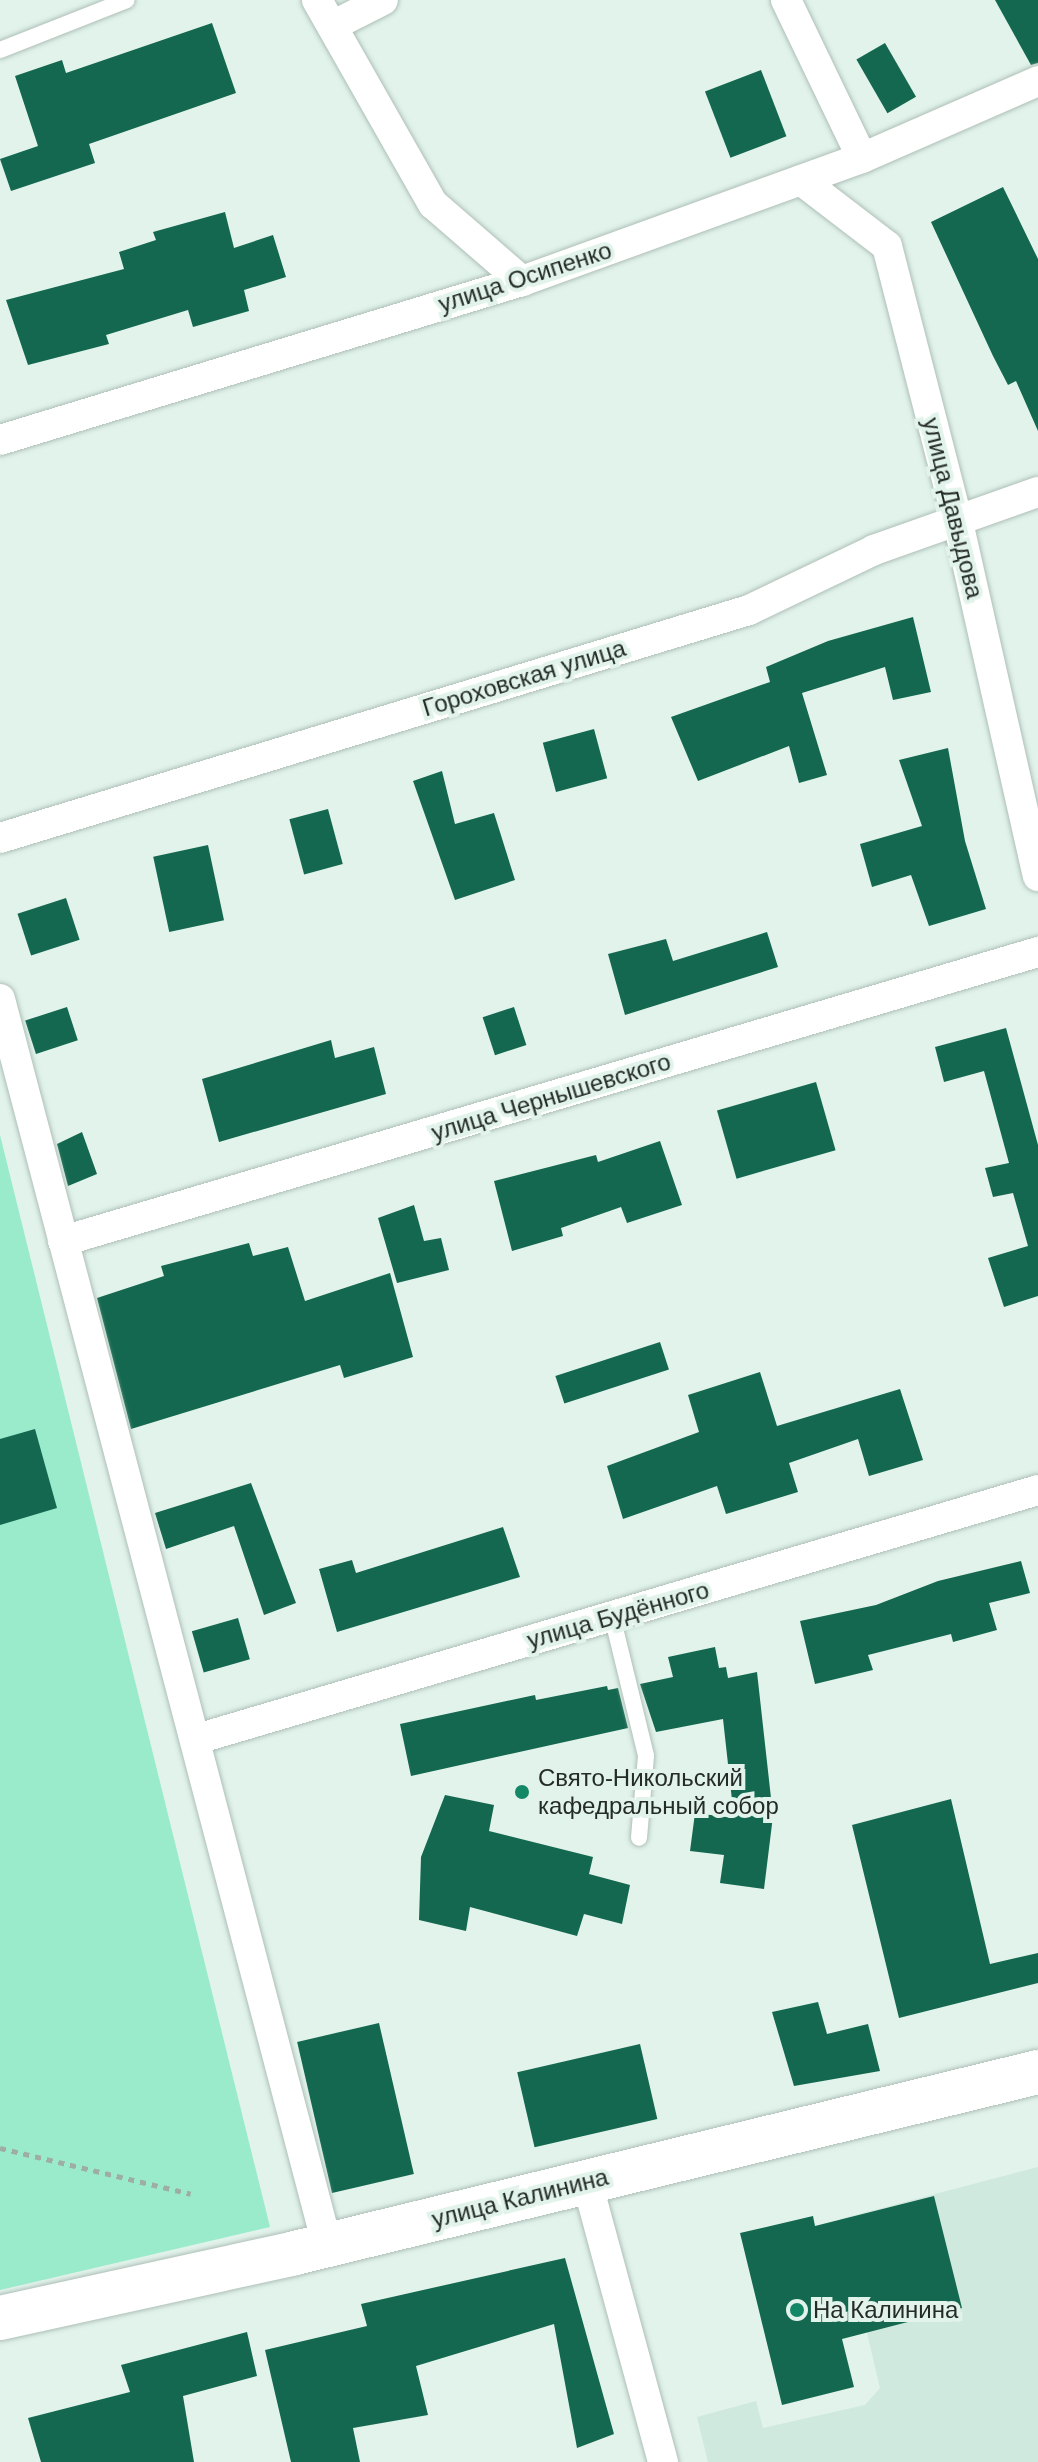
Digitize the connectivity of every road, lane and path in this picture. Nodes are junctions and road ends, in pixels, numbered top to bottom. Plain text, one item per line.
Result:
1 (127, 0) edge
2 (317, 0) edge
3 (383, 0) edge
4 (786, 0) edge
5 (332, 26) junction
6 (0, 50) edge
7 (1038, 81) edge
8 (862, 158) junction
9 (801, 180) junction
10 (522, 281) junction
11 (0, 440) edge
12 (1038, 492) edge
13 (958, 522) junction
14 (0, 838) edge
15 (1038, 876) edge
16 (1038, 952) edge
17 (0, 999) edge
18 (63, 1241) junction
19 (1038, 1490) edge
20 (612, 1616) junction
21 (197, 1739) junction
22 (639, 1838) dead end
23 (1038, 2072) edge
24 (0, 2148) edge
25 (587, 2182) junction
26 (191, 2194) dead end
27 (327, 2245) junction
28 (0, 2318) edge
29 (663, 2462) edge

1 - 6 lane
2 - 5 street
3 - 5 street
4 - 8 street
5 - 10 street
7 - 8 street, улица Осипенко
8 - 9 street, улица Осипенко
9 - 10 street, улица Осипенко
9 - 13 street, улица Давыдова
10 - 11 street, улица Осипенко
12 - 13 street, Гороховская улица
13 - 14 street, Гороховская улица
13 - 15 street, улица Давыдова
16 - 18 street, улица Чернышевского
17 - 18 street
18 - 21 street
19 - 20 street, улица Будённого
20 - 21 street, улица Будённого
20 - 22 lane
21 - 27 street
23 - 25 street, улица Калинина
24 - 26 path
25 - 27 street, улица Калинина
25 - 29 street
27 - 28 street, улица Калинина

